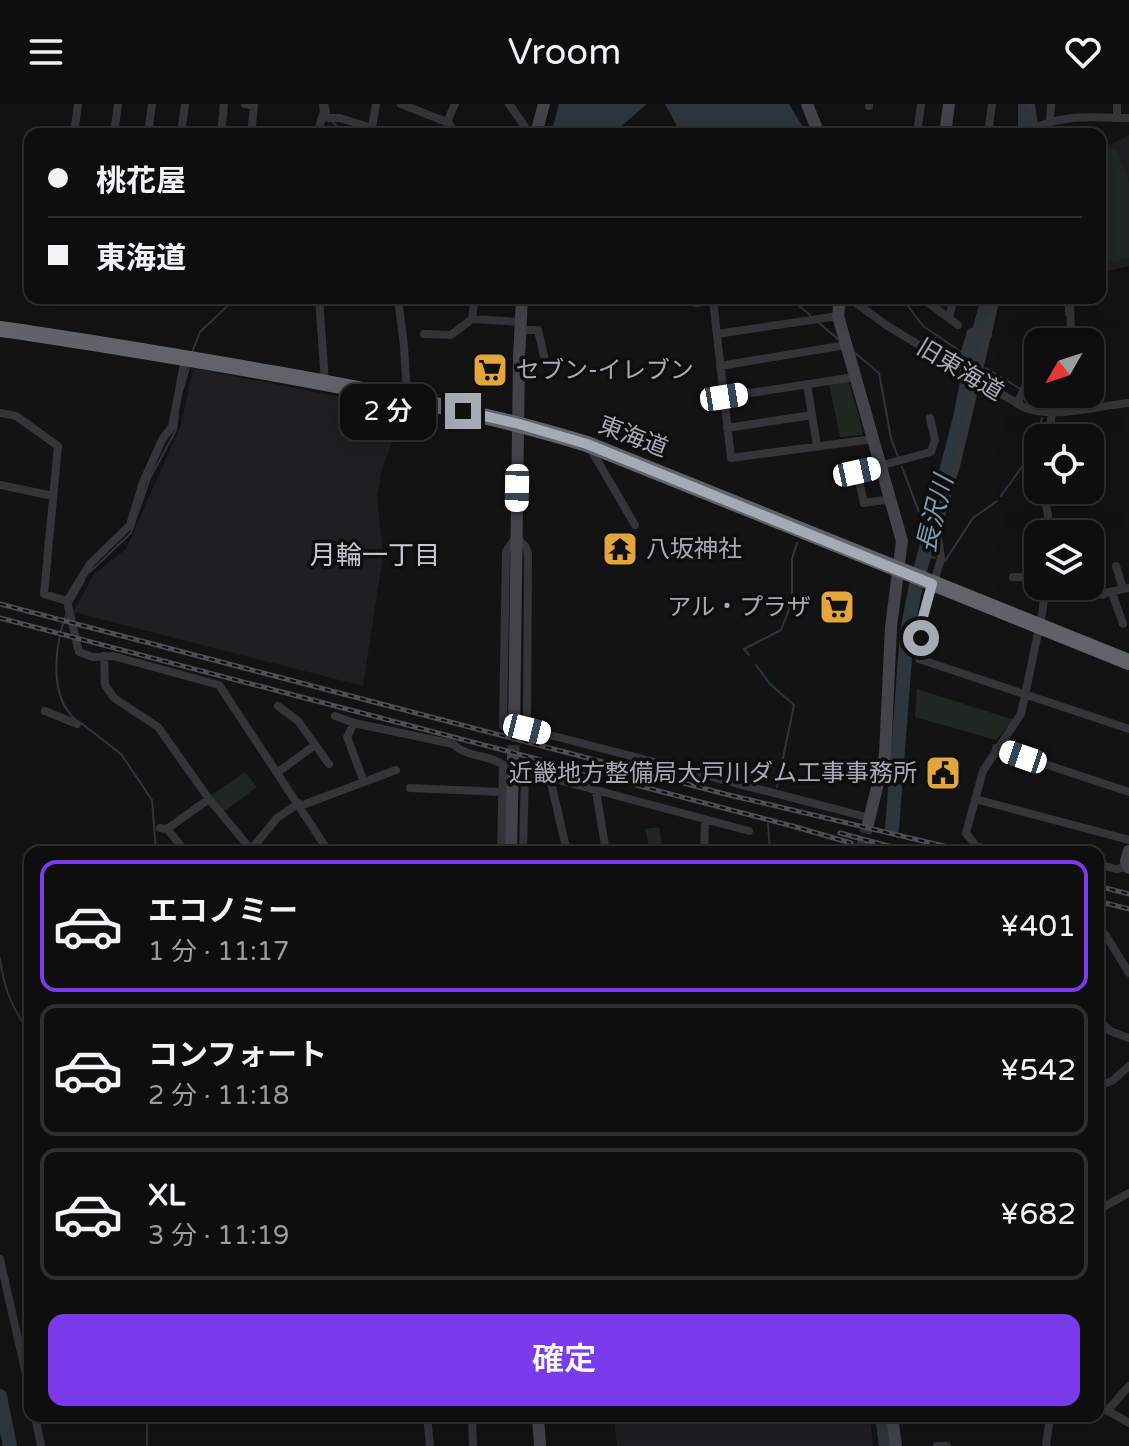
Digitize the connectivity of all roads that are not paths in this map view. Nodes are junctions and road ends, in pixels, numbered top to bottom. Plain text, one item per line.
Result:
1 (78, 104) edge
2 (118, 104) edge
3 (152, 104) edge
4 (185, 104) edge
5 (224, 104) edge
6 (245, 104) edge
7 (376, 104) edge
8 (401, 104) edge
9 (455, 104) edge
10 (509, 104) edge
11 (544, 104) edge
12 (807, 104) edge
13 (921, 104) edge
14 (949, 104) edge
15 (992, 104) edge
16 (1031, 104) edge
17 (1051, 104) edge
18 (1083, 104) edge
19 (1117, 104) edge
20 (324, 107) edge
21 (1082, 117) junction
22 (1117, 118) junction
23 (1129, 118) edge
24 (1050, 120) junction
25 (447, 122) junction
26 (75, 128) edge
27 (115, 128) edge
28 (149, 128) edge
29 (182, 128) edge
30 (222, 128) edge
31 (252, 128) edge
32 (319, 128) edge
33 (365, 128) edge
34 (372, 128) edge
35 (450, 128) edge
36 (526, 128) edge
37 (538, 128) edge
38 (817, 128) edge
39 (918, 128) edge
40 (946, 128) edge
41 (989, 128) edge
42 (1034, 128) edge
43 (1039, 128) edge
44 (319, 304) edge
45 (398, 304) edge
46 (474, 304) edge
47 (522, 304) edge
48 (713, 304) edge
49 (839, 304) edge
50 (857, 304) edge
51 (930, 304) edge
52 (952, 304) edge
53 (995, 304) edge
54 (1070, 304) edge
55 (838, 316) junction
56 (949, 318) junction
57 (472, 319) junction
58 (958, 325) dead end
59 (521, 326) junction
60 (1071, 328) edge
61 (0, 329) edge
62 (424, 334) dead end
63 (717, 334) junction
64 (988, 335) junction
65 (846, 345) junction
66 (544, 356) dead end
67 (185, 358) junction
68 (720, 366) junction
69 (960, 369) junction
70 (855, 377) junction
71 (977, 379) junction
72 (325, 383) junction
73 (807, 384) junction
74 (1024, 389) edge
75 (724, 397) junction
76 (407, 398) junction
77 (1129, 403) edge
78 (1017, 404) junction
79 (1053, 408) edge
80 (1053, 412) junction
81 (0, 413) edge
82 (812, 415) junction
83 (930, 418) dead end
84 (519, 424) junction
85 (1051, 424) edge
86 (727, 428) junction
87 (873, 439) junction
88 (587, 444) junction
89 (817, 446) junction
90 (881, 467) junction
91 (0, 485) edge
92 (53, 496) junction
93 (891, 499) junction
94 (635, 525) dead end
95 (1116, 566) dead end
96 (1013, 577) dead end
97 (1024, 577) edge
98 (916, 578) junction
99 (1126, 589) edge
100 (1104, 594) joint
101 (1043, 600) edge
102 (68, 604) junction
103 (1123, 624) dead end
104 (1038, 627) junction
105 (104, 656) junction
106 (1129, 662) edge
107 (1026, 693) junction
108 (278, 706) dead end
109 (45, 711) dead end
110 (335, 716) dead end
111 (354, 723) junction
112 (77, 724) dead end
113 (517, 729) joint
114 (1129, 729) edge
115 (315, 745) junction
116 (996, 748) junction
117 (507, 763) junction
118 (329, 764) dead end
119 (396, 770) dead end
120 (523, 771) junction
121 (278, 772) junction
122 (550, 778) junction
123 (364, 782) junction
124 (410, 788) dead end
125 (596, 791) junction
126 (502, 792) junction
127 (1129, 792) edge
128 (209, 799) junction
129 (975, 799) junction
130 (299, 804) junction
131 (705, 820) junction
132 (869, 821) joint
133 (749, 831) dead end
134 (1129, 840) edge
135 (180, 846) edge
136 (247, 846) edge
137 (255, 846) edge
138 (325, 846) edge
139 (501, 846) edge
140 (511, 846) edge
141 (523, 846) edge
142 (566, 846) edge
143 (605, 846) edge
144 (702, 846) edge
145 (976, 846) edge
146 (1129, 851) edge
147 (1104, 866) edge
148 (1129, 867) edge
149 (1104, 934) edge
150 (1129, 973) edge
151 (1104, 1025) edge
152 (1129, 1038) edge
153 (1129, 1066) edge
154 (1104, 1084) edge
155 (1129, 1193) edge
156 (1104, 1207) edge
157 (0, 1259) edge
158 (24, 1365) edge
159 (1129, 1386) edge
160 (1104, 1409) edge
161 (1107, 1411) junction
162 (36, 1422) edge
163 (428, 1422) edge
164 (472, 1422) edge
165 (538, 1422) edge
166 (893, 1422) edge
167 (1049, 1422) edge
168 (1129, 1423) edge
169 (41, 1446) edge
170 (430, 1446) edge
171 (473, 1446) edge
172 (540, 1446) edge
173 (896, 1446) edge
174 (937, 1446) edge
175 (947, 1446) edge
176 (1046, 1446) edge

1 - 26 street
2 - 27 street
3 - 28 street
4 - 29 street
5 - 30 street
6 - 31 street
7 - 34 street
8 - 25 street
9 - 25 street
10 - 36 street
11 - 37 street
12 - 38 street
13 - 39 street
14 - 40 street
15 - 41 street
16 - 42 street
17 - 24 street
18 - 21 street
19 - 22 street
20 - 32 street
20 - 33 street
21 - 22 street
21 - 24 street
22 - 23 street
24 - 43 street
25 - 35 street
44 - 72 street
45 - 76 street
46 - 57 street
47 - 59 street
48 - 63 street
49 - 55 street
50 - 69 street, 旧東海道
51 - 56 street
52 - 56 street
53 - 64 street
54 - 60 street
55 - 63 street
55 - 65 street
56 - 58 street
57 - 59 street
57 - 62 street
59 - 66 street
59 - 84 street
61 - 67 highway, 東海道
63 - 68 street
64 - 69 street
64 - 71 street
65 - 68 street
65 - 70 street
67 - 72 highway, 東海道
67 - 102 street
68 - 75 street
69 - 71 street, 旧東海道
70 - 73 street
70 - 87 street
71 - 78 street, 旧東海道
71 - 98 street
72 - 76 highway, 東海道
73 - 75 street
73 - 82 street
74 - 78 street
75 - 86 street
76 - 84 highway, 東海道
77 - 80 street, 旧東海道
78 - 80 street, 旧東海道
79 - 80 street
80 - 85 street
81 - 92 street
82 - 86 street
82 - 89 street
83 - 90 street
84 - 88 highway, 東海道
84 - 113 street
86 - 89 street
87 - 89 street
87 - 90 street
88 - 94 street
88 - 98 highway, 東海道
90 - 93 street
90 - 93 street
91 - 92 street
92 - 102 street
93 - 98 street
95 - 99 street
96 - 97 street
98 - 104 highway, 東海道
98 - 107 street
98 - 132 street
99 - 100 street
100 - 103 street
101 - 104 street
102 - 105 street
104 - 106 highway, 東海道
104 - 107 street
105 - 121 street
105 - 128 street
107 - 114 street
107 - 116 street
108 - 115 street
109 - 112 street
110 - 111 street
111 - 117 street
111 - 123 street
113 - 132 street
115 - 118 street
115 - 121 street
116 - 127 street
116 - 129 street
117 - 120 street, bridge
117 - 126 street
117 - 140 street
119 - 123 street
120 - 122 street
120 - 141 street
121 - 130 street
122 - 125 street
122 - 142 street
123 - 130 street
124 - 126 street
125 - 131 street
125 - 143 street
126 - 139 street
128 - 135 street
128 - 136 street
129 - 134 street
129 - 145 street
130 - 137 street
130 - 138 street
131 - 133 street
131 - 144 street
146 - 148 street
147 - 148 street
149 - 150 street
151 - 152 street
153 - 154 street
155 - 156 street
157 - 158 street
159 - 161 street
160 - 161 street
161 - 168 street
162 - 169 street
163 - 170 street
164 - 171 street
165 - 172 street
166 - 173 street
167 - 176 street
174 - 175 street

